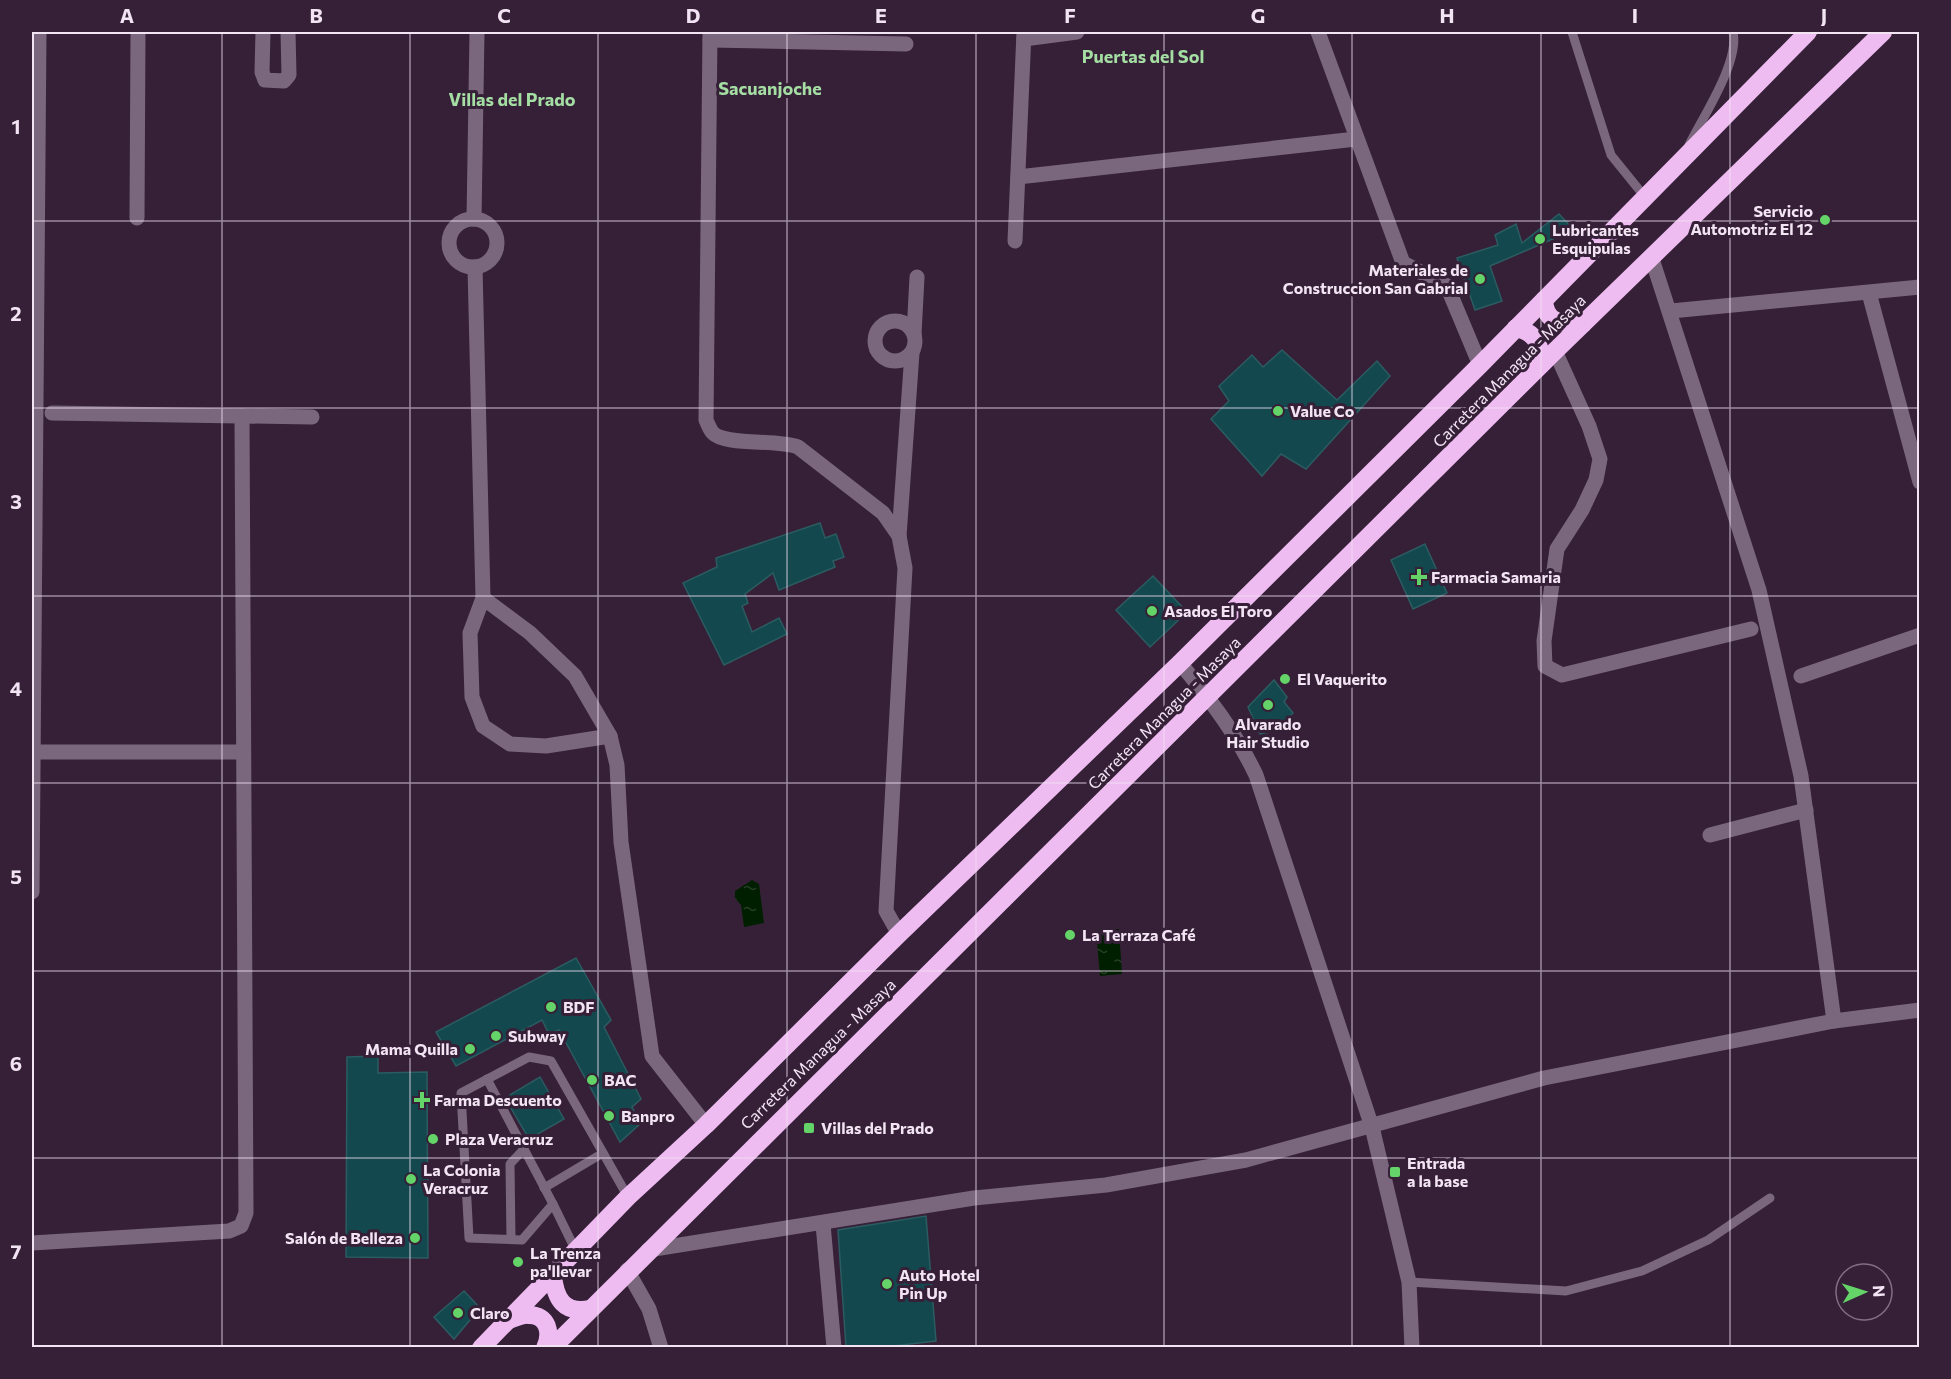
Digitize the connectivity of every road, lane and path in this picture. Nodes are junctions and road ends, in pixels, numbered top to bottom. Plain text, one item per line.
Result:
1 (39, 32) edge
2 (138, 32) edge
3 (263, 32) edge
4 (288, 32) edge
5 (477, 32) edge
6 (1077, 32) edge
7 (1318, 32) edge
8 (1572, 32) edge
9 (1733, 32) edge
10 (1808, 32) edge
11 (1883, 32) edge
12 (1024, 35) edge
13 (710, 36) edge
14 (871, 37) edge
15 (906, 44) dead end
16 (1356, 139) junction
17 (35, 150) edge
18 (1682, 158) junction
19 (1018, 177) junction
20 (1645, 197) junction
21 (137, 218) dead end
22 (474, 219) junction
23 (1015, 242) dead end
24 (1652, 259) junction
25 (475, 267) junction
26 (917, 277) dead end
27 (1920, 287) edge
28 (1869, 293) junction
29 (1544, 300) junction
30 (1671, 312) junction
31 (1583, 324) junction
32 (1516, 328) junction
33 (914, 334) junction
34 (1555, 351) junction
35 (912, 353) junction
36 (1479, 365) junction
37 (1541, 365) junction
38 (52, 413) dead end
39 (242, 416) junction
40 (312, 417) dead end
41 (33, 449) edge
42 (1920, 482) edge
43 (899, 536) junction
44 (33, 569) edge
45 (483, 598) junction
46 (1751, 629) dead end
47 (1920, 635) edge
48 (1180, 663) junction
49 (1801, 676) dead end
50 (1209, 697) junction
51 (610, 736) junction
52 (33, 752) junction
53 (243, 752) junction
54 (33, 782) edge
55 (1806, 810) junction
56 (1710, 835) dead end
57 (32, 892) edge
58 (899, 934) junction
59 (1920, 1010) edge
60 (1834, 1021) junction
61 (488, 1079) junction
62 (706, 1125) junction
63 (1372, 1127) junction
64 (524, 1149) junction
65 (603, 1153) junction
66 (544, 1188) junction
67 (628, 1197) junction
68 (1770, 1198) dead end
69 (553, 1204) junction
70 (823, 1224) junction
71 (511, 1239) junction
72 (32, 1243) edge
73 (575, 1249) junction
74 (648, 1250) junction
75 (627, 1270) junction
76 (553, 1275) junction
77 (1409, 1282) junction
78 (590, 1309) junction
79 (509, 1320) junction
80 (481, 1347) edge
81 (545, 1347) edge
82 (552, 1347) edge
83 (661, 1347) edge
84 (834, 1347) edge
85 (1412, 1347) edge

1 - 17 street
2 - 21 street
3 - 4 street
5 - 22 street
6 - 12 street
7 - 16 street
8 - 20 lane
9 - 18 lane
10 - 18 highway, Carretera Managua - Masaya
11 - 24 highway, Carretera Managua - Masaya
12 - 19 street
13 - 14 street
13 - 43 street
14 - 15 street
16 - 19 street
16 - 36 street
17 - 41 street
18 - 20 highway, Carretera Managua - Masaya
19 - 23 street
20 - 29 highway, Carretera Managua - Masaya
22 - 25 street
22 - 25 street
24 - 30 street
24 - 31 highway, Carretera Managua - Masaya
25 - 45 street
26 - 33 street
27 - 28 street
28 - 30 street
28 - 42 street
29 - 31 highway
29 - 32 highway, Carretera Managua - Masaya
30 - 55 street
31 - 34 highway, Carretera Managua - Masaya
32 - 36 highway, Carretera Managua - Masaya
32 - 37 highway
33 - 35 street
33 - 35 street
34 - 37 highway, Carretera Managua - Masaya
34 - 46 street
35 - 43 street
36 - 48 highway, Carretera Managua - Masaya
37 - 50 highway, Carretera Managua - Masaya
38 - 39 street
39 - 40 street
39 - 53 street
41 - 44 street
43 - 58 street
44 - 52 street
45 - 51 street
45 - 51 street
47 - 49 street
48 - 50 street
48 - 58 highway, Carretera Managua - Masaya
50 - 63 street
50 - 74 highway, Carretera Managua - Masaya
51 - 62 street
52 - 53 street
52 - 54 street
53 - 72 street
54 - 57 street
55 - 56 street
55 - 60 street
58 - 62 highway, Carretera Managua - Masaya
59 - 60 street
60 - 63 street
61 - 64 lane
61 - 65 lane
61 - 71 lane
62 - 67 highway, Carretera Managua - Masaya
63 - 70 street
63 - 77 street
64 - 66 lane
64 - 71 lane
65 - 66 lane
65 - 67 lane
66 - 69 lane
67 - 73 highway, Carretera Managua - Masaya
68 - 77 lane
69 - 71 lane
69 - 73 lane
70 - 74 street
70 - 84 street
73 - 76 highway, Carretera Managua - Masaya
74 - 75 highway, Carretera Managua - Masaya
75 - 78 highway, Carretera Managua - Masaya
75 - 83 street
76 - 78 highway
76 - 79 highway, Carretera Managua - Masaya
77 - 85 street
78 - 82 highway, Carretera Managua - Masaya
79 - 80 highway, Carretera Managua - Masaya
79 - 81 highway

